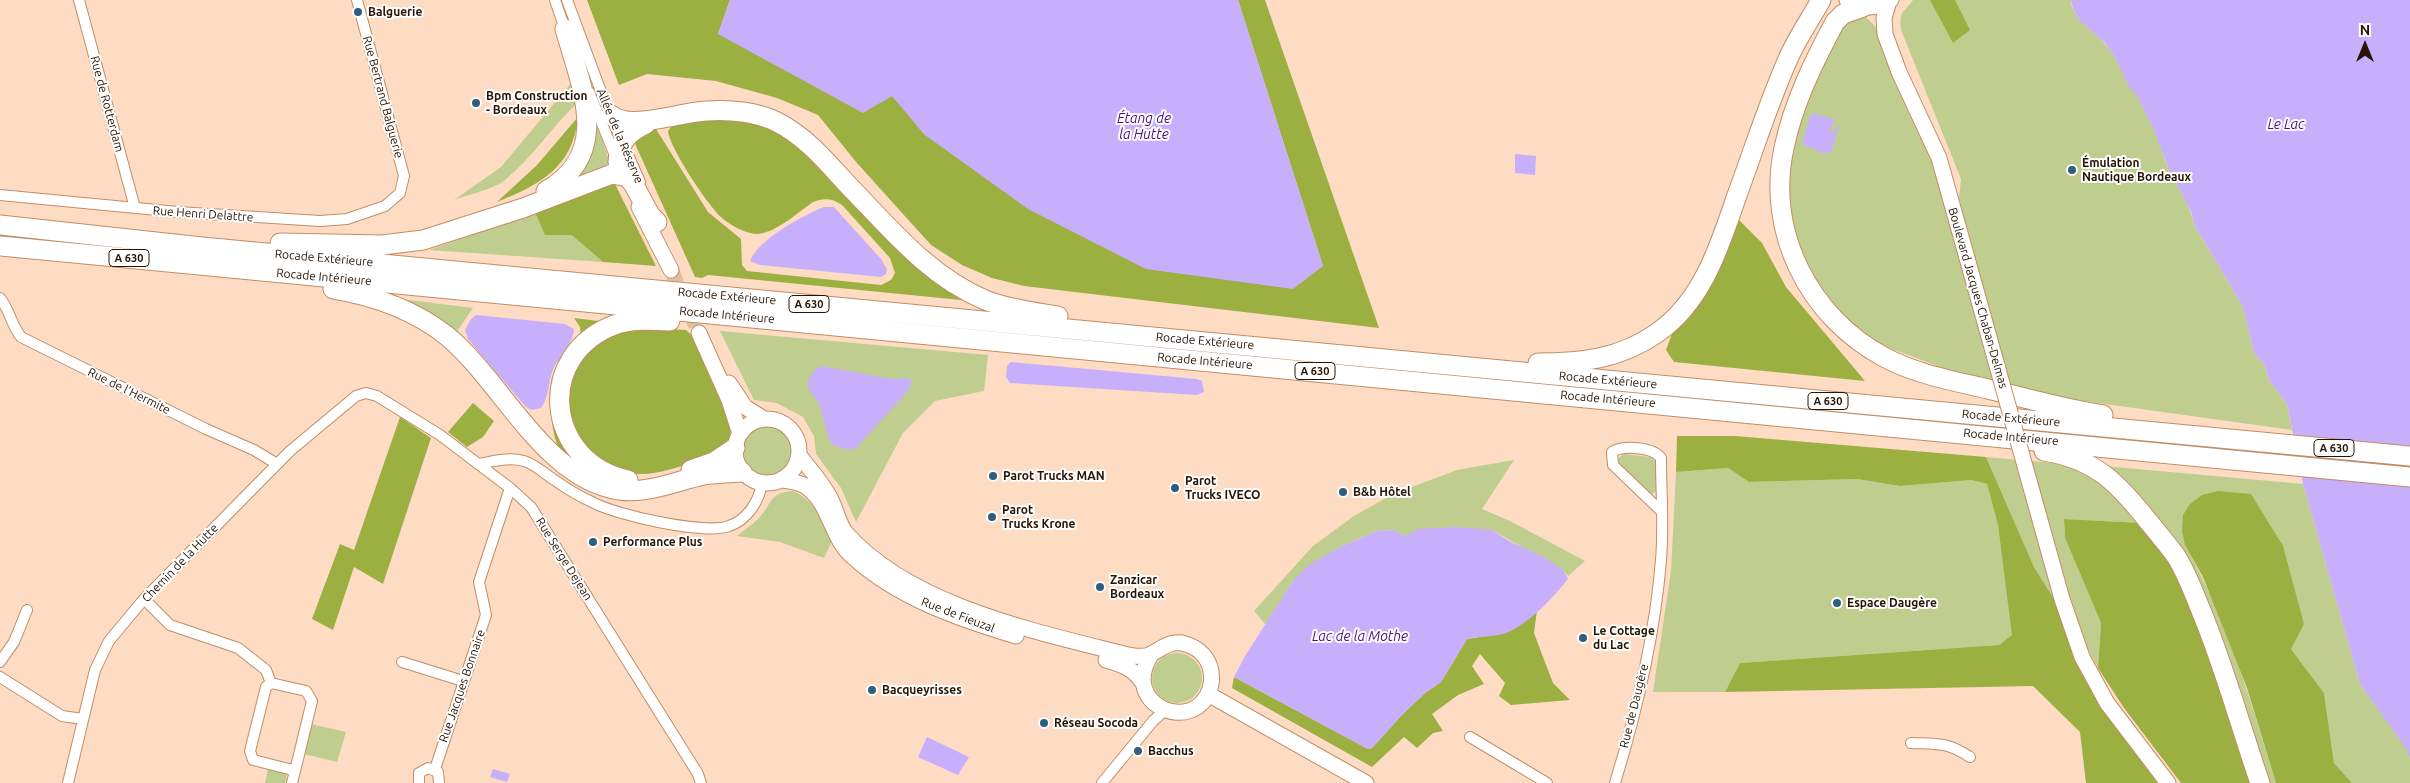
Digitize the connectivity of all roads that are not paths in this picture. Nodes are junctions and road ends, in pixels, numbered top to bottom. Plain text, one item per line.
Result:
1 (79, 0) edge
2 (357, 0) edge
3 (555, 0) edge
4 (566, 0) edge
5 (1822, 0) edge
6 (1890, 1) edge
7 (1855, 4) edge
8 (565, 29) junction
9 (1884, 29) junction
10 (611, 115) junction
11 (656, 119) junction
12 (622, 142) junction
13 (621, 169) junction
14 (400, 193) joint
15 (0, 195) edge
16 (135, 208) junction
17 (501, 214) junction
18 (657, 222) junction
19 (0, 225) edge
20 (0, 246) edge
21 (202, 247) junction
22 (258, 271) junction
23 (0, 298) edge
24 (737, 316) junction
25 (1252, 346) junction
26 (1416, 362) junction
27 (366, 393) joint
28 (764, 419) junction
29 (1893, 426) junction
30 (2239, 438) junction
31 (737, 441) junction
32 (799, 455) junction
33 (2410, 456) edge
34 (277, 464) junction
35 (479, 464) junction
36 (742, 472) junction
37 (2410, 476) edge
38 (783, 480) junction
39 (762, 484) junction
40 (510, 488) junction
41 (1660, 510) junction
42 (144, 600) junction
43 (27, 610) dead end
44 (1151, 654) junction
45 (0, 662) edge
46 (402, 662) dead end
47 (0, 676) edge
48 (463, 681) junction
49 (271, 683) junction
50 (1143, 683) junction
51 (1208, 694) junction
52 (1165, 710) junction
53 (83, 719) junction
54 (1470, 737) dead end
55 (1911, 743) dead end
56 (1970, 757) dead end
57 (296, 767) junction
58 (435, 769) junction
59 (1617, 782) edge
60 (68, 783) edge
61 (292, 783) edge
62 (419, 783) edge
63 (439, 783) edge
64 (701, 783) edge
65 (1102, 783) edge
66 (1366, 783) edge
67 (1548, 783) edge
68 (2168, 783) edge
69 (2260, 783) edge

1 - 16 street, Rue de Rotterdam
2 - 14 street, Rue Bertrand Balguerie
3 - 8 street, Allée de la Réserve
4 - 10 street, Allée de la Réserve
5 - 26 highway
6 - 7 street
6 - 9 street, Boulevard Jacques Chaban-Delmas
7 - 9 street, Boulevard Jacques Chaban-Delmas
7 - 30 highway
8 - 13 street, Allée de la Réserve
8 - 17 highway
9 - 68 street, Boulevard Jacques Chaban-Delmas, bridge
10 - 11 highway
10 - 12 street, Allée de la Réserve
11 - 12 highway
11 - 25 highway
12 - 13 highway
12 - 18 street, Allée de la Réserve
13 - 17 highway
13 - 18 highway
13 - 18 street, Allée de la Réserve
14 - 16 street, Rue Henri Delattre
15 - 16 street, Rue Henri Delattre
17 - 21 highway
19 - 21 highway, Rocade Extérieure / A 630
20 - 22 highway, Rocade Intérieure / A 630
21 - 25 highway, Rocade Extérieure / A 630
22 - 24 highway, Rocade Intérieure / A 630
22 - 36 highway
23 - 34 street, Rue de l'Hermite
24 - 29 highway, Rocade Intérieure / A 630
24 - 31 highway
25 - 26 highway, Rocade Extérieure / A 630
26 - 30 highway, Rocade Extérieure / A 630
27 - 34 street, Chemin de la Hutte
27 - 35 street, Rue Serge Dejean
28 - 31 street
28 - 31 street
28 - 32 street
29 - 37 highway, Rocade Intérieure / A 630
29 - 69 highway
30 - 33 highway, Rocade Extérieure / A 630
31 - 36 street
32 - 38 street
32 - 44 street, Rue de Fieuzal
34 - 42 street, Chemin de la Hutte
35 - 39 street
35 - 40 street, Rue Serge Dejean
36 - 39 street
38 - 39 street
38 - 50 street, Rue de Fieuzal
40 - 48 street, Rue Jacques Bonnaire
40 - 64 street, Rue Serge Dejean
41 - 41 street, Rue de Daugère
41 - 59 street, Rue de Daugère
42 - 49 street
42 - 53 street, Chemin de la Hutte
43 - 45 street
44 - 50 street
44 - 51 street, Rue de Fieuzal
46 - 48 street
47 - 53 street
48 - 58 street, Rue Jacques Bonnaire
49 - 57 street
49 - 57 street
50 - 52 street, Rue de Fieuzal
51 - 52 street
51 - 66 street
52 - 65 street
53 - 60 street, Chemin de la Hutte
54 - 67 street
55 - 56 street
57 - 61 street
58 - 62 street
58 - 63 street

